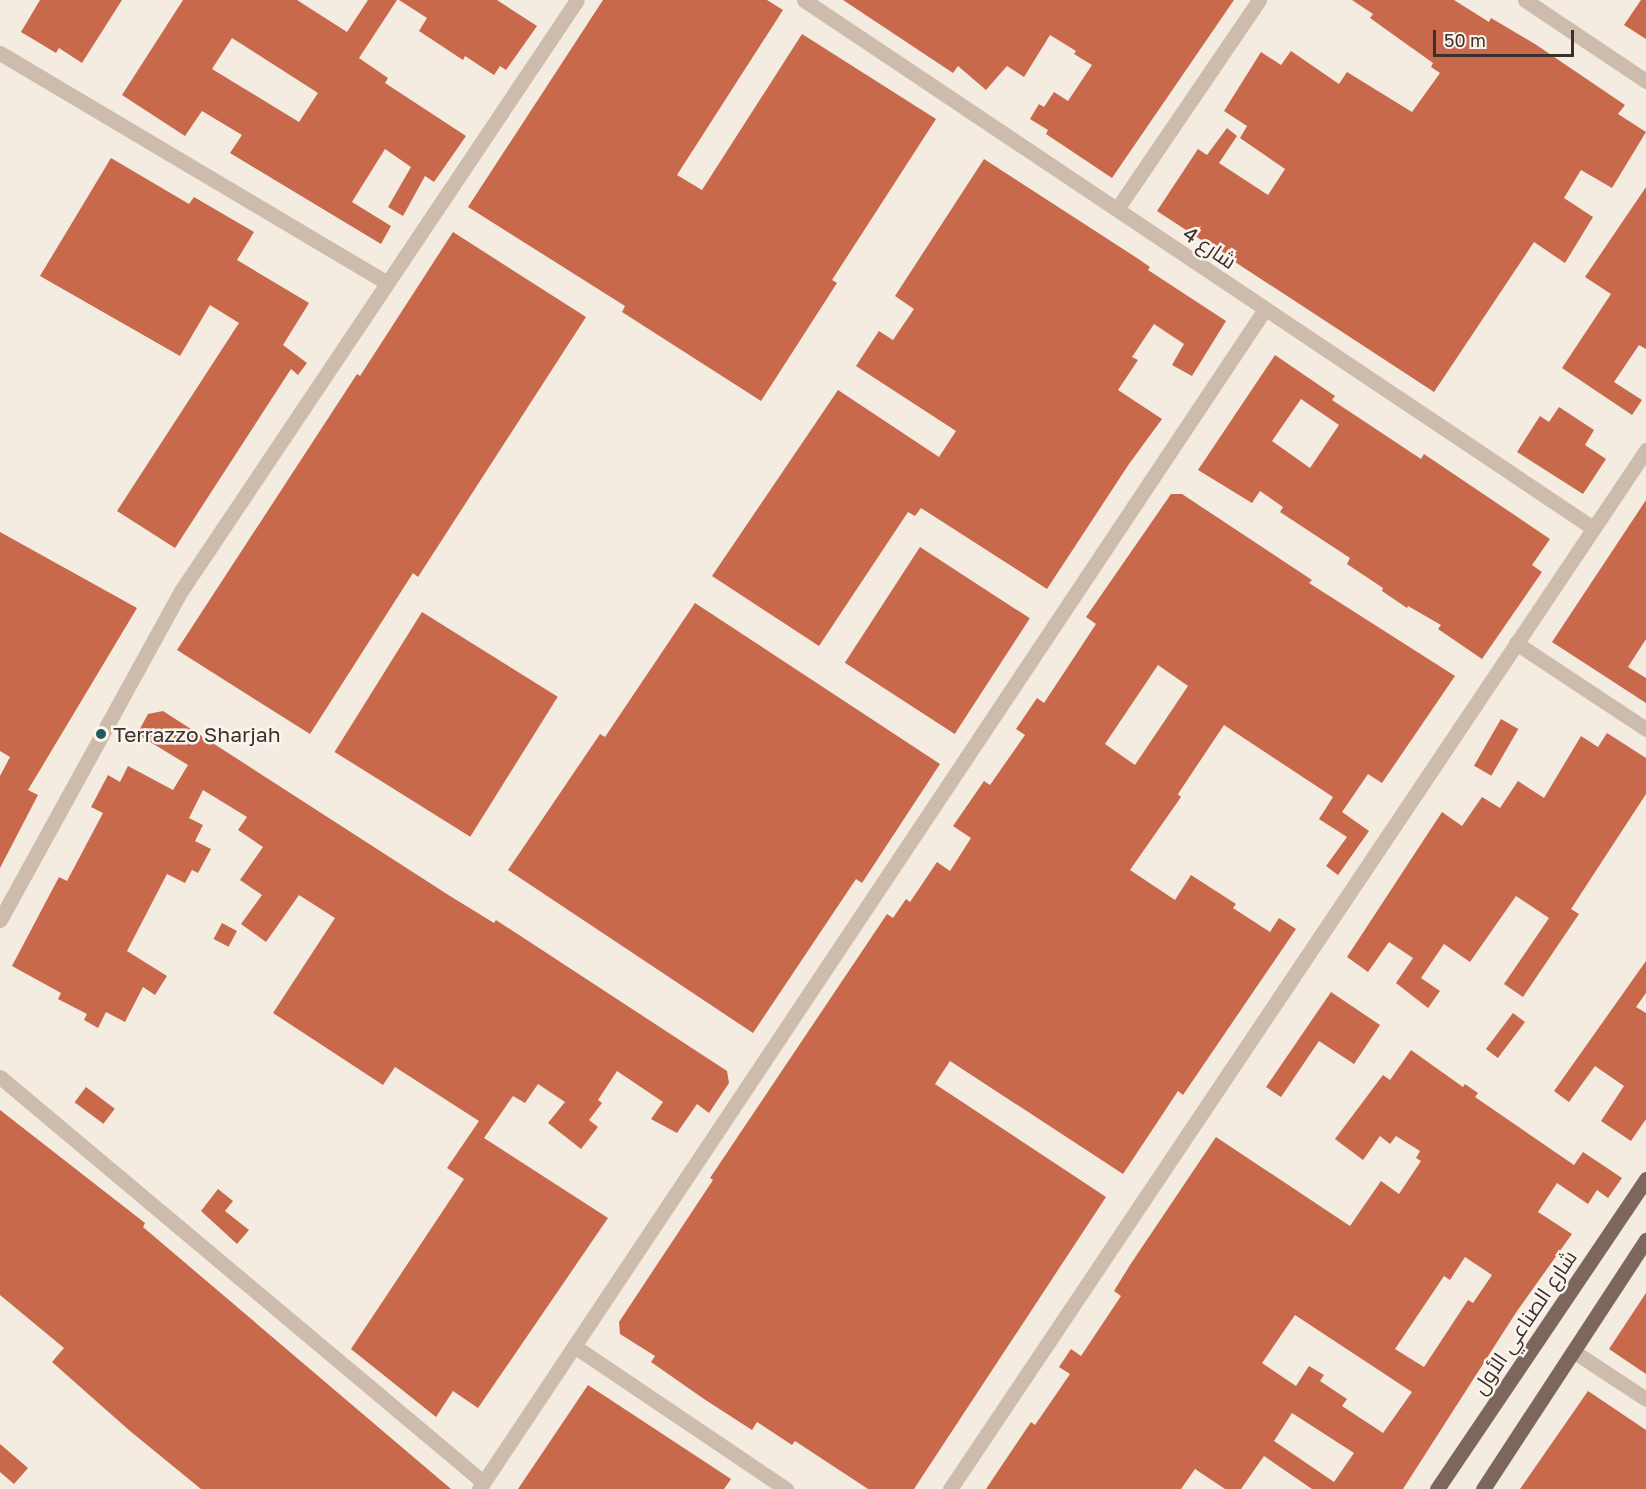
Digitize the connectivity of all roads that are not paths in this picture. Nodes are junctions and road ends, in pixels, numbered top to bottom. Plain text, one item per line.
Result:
1 (577, 0) edge
2 (804, 0) edge
3 (1259, 0) edge
4 (1525, 0) edge
5 (0, 53) edge
6 (1646, 81) edge
7 (1117, 209) junction
8 (387, 283) junction
9 (1265, 309) junction
10 (1646, 450) edge
11 (1593, 528) junction
12 (1516, 644) junction
13 (1646, 729) edge
14 (0, 920) edge
15 (0, 1077) edge
16 (1646, 1179) edge
17 (1646, 1240) edge
18 (574, 1346) junction
19 (1573, 1351) junction
20 (1646, 1399) edge
21 (481, 1486) edge
22 (786, 1489) edge
23 (950, 1489) edge
24 (1437, 1489) edge
25 (1483, 1489) edge

1 - 8 street
2 - 7 street, شارع 4
3 - 7 street
4 - 6 street
5 - 8 street
7 - 9 street, شارع 4
8 - 14 street
9 - 11 street, شارع 4
9 - 18 street
10 - 11 street
11 - 12 street
12 - 13 street
12 - 23 street
15 - 21 street
16 - 24 main road, شارع الصناعي الأول
17 - 19 main road
18 - 21 street
18 - 22 street
19 - 20 street
19 - 25 main road

